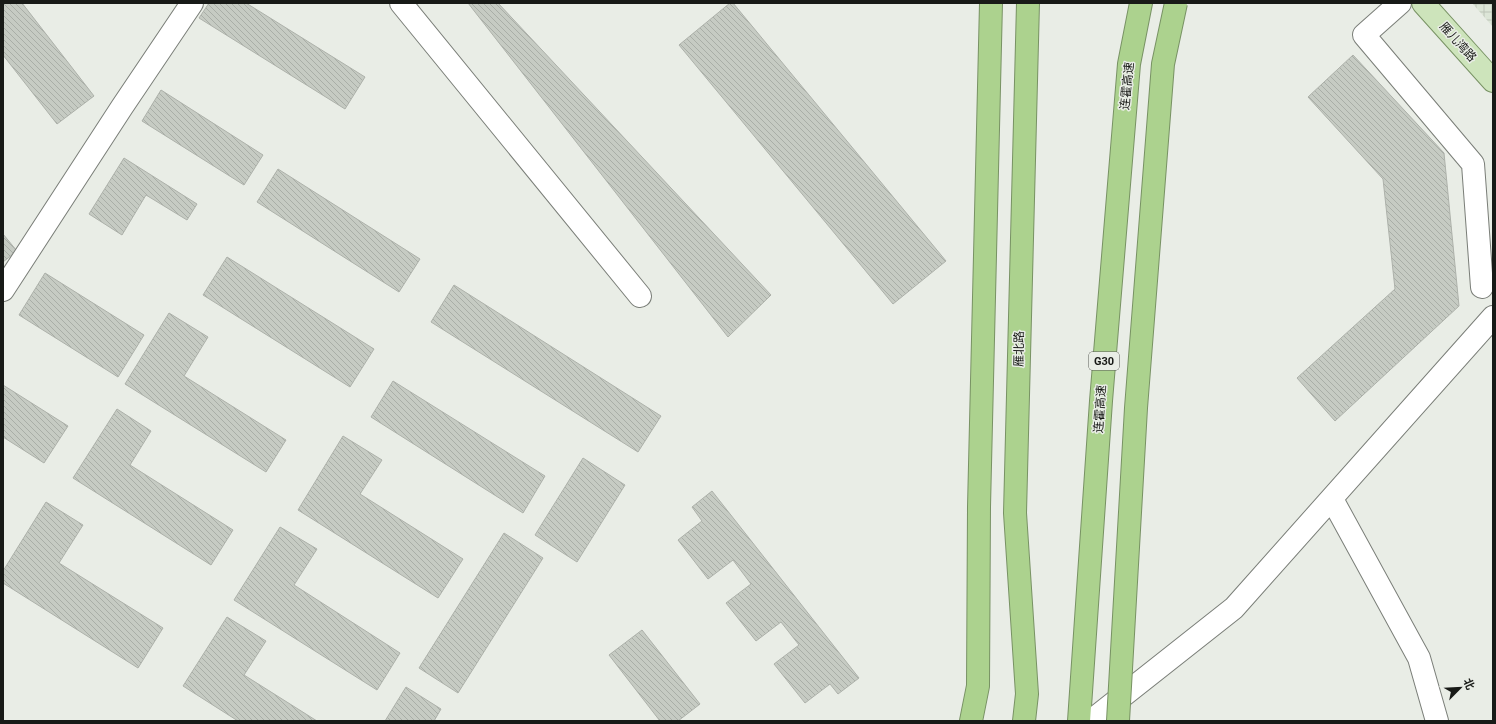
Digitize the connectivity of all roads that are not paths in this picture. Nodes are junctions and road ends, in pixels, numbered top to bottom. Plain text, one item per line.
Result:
1 (192, 3) edge
2 (401, 3) edge
3 (991, 3) edge
4 (1028, 3) edge
5 (1141, 3) edge
6 (1176, 3) edge
7 (1400, 3) edge
8 (1423, 3) edge
9 (1493, 81) edge
10 (1482, 287) dead end
11 (3, 290) edge
12 (640, 296) dead end
13 (1493, 317) edge
14 (1332, 498) junction
15 (971, 721) edge
16 (1024, 721) edge
17 (1079, 721) edge
18 (1091, 721) edge
19 (1118, 721) edge
20 (1437, 721) edge

1 - 11 street
2 - 12 street
3 - 15 highway
4 - 16 highway, 雁北路
5 - 17 highway, 连霍高速 / G30
6 - 19 highway, bridge
7 - 10 street
8 - 9 main road, 雁儿湾路
13 - 14 street
14 - 18 street
14 - 20 street

